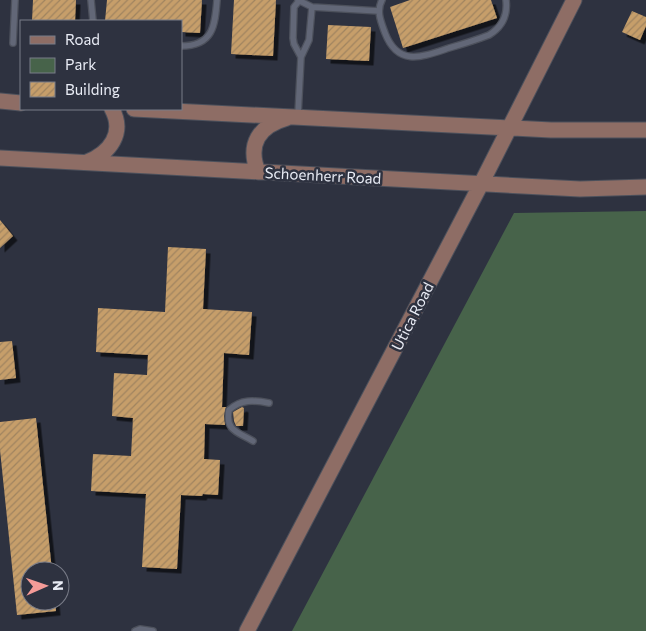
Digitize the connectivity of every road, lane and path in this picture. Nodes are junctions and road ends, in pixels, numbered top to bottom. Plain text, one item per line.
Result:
1 (15, 0) edge
2 (91, 0) edge
3 (217, 0) edge
4 (298, 0) edge
5 (382, 0) edge
6 (506, 0) edge
7 (574, 0) edge
8 (312, 7) junction
9 (379, 11) junction
10 (93, 20) edge
11 (13, 43) dead end
12 (182, 46) edge
13 (301, 57) junction
14 (0, 102) edge
15 (20, 103) edge
16 (112, 110) edge
17 (154, 110) edge
18 (294, 117) junction
19 (510, 127) junction
20 (646, 130) edge
21 (0, 158) edge
22 (86, 163) junction
23 (258, 172) junction
24 (481, 184) junction
25 (646, 187) edge
26 (269, 403) dead end
27 (253, 441) dead end
28 (135, 631) edge
29 (153, 631) edge
30 (247, 631) edge

1 - 11 lane
2 - 10 lane
3 - 12 lane
4 - 8 lane
4 - 13 lane
5 - 9 lane
6 - 9 lane
7 - 19 main road, Utica Road
8 - 9 lane
8 - 13 lane
13 - 18 lane
14 - 15 main road
16 - 22 main road
17 - 18 main road
18 - 19 main road
18 - 23 main road
19 - 20 main road
19 - 24 main road, Utica Road
21 - 22 main road, Schoenherr Road
22 - 23 main road, Schoenherr Road
23 - 24 main road, Schoenherr Road
24 - 25 main road, Schoenherr Road
24 - 30 main road, Utica Road
26 - 27 lane
28 - 29 lane

